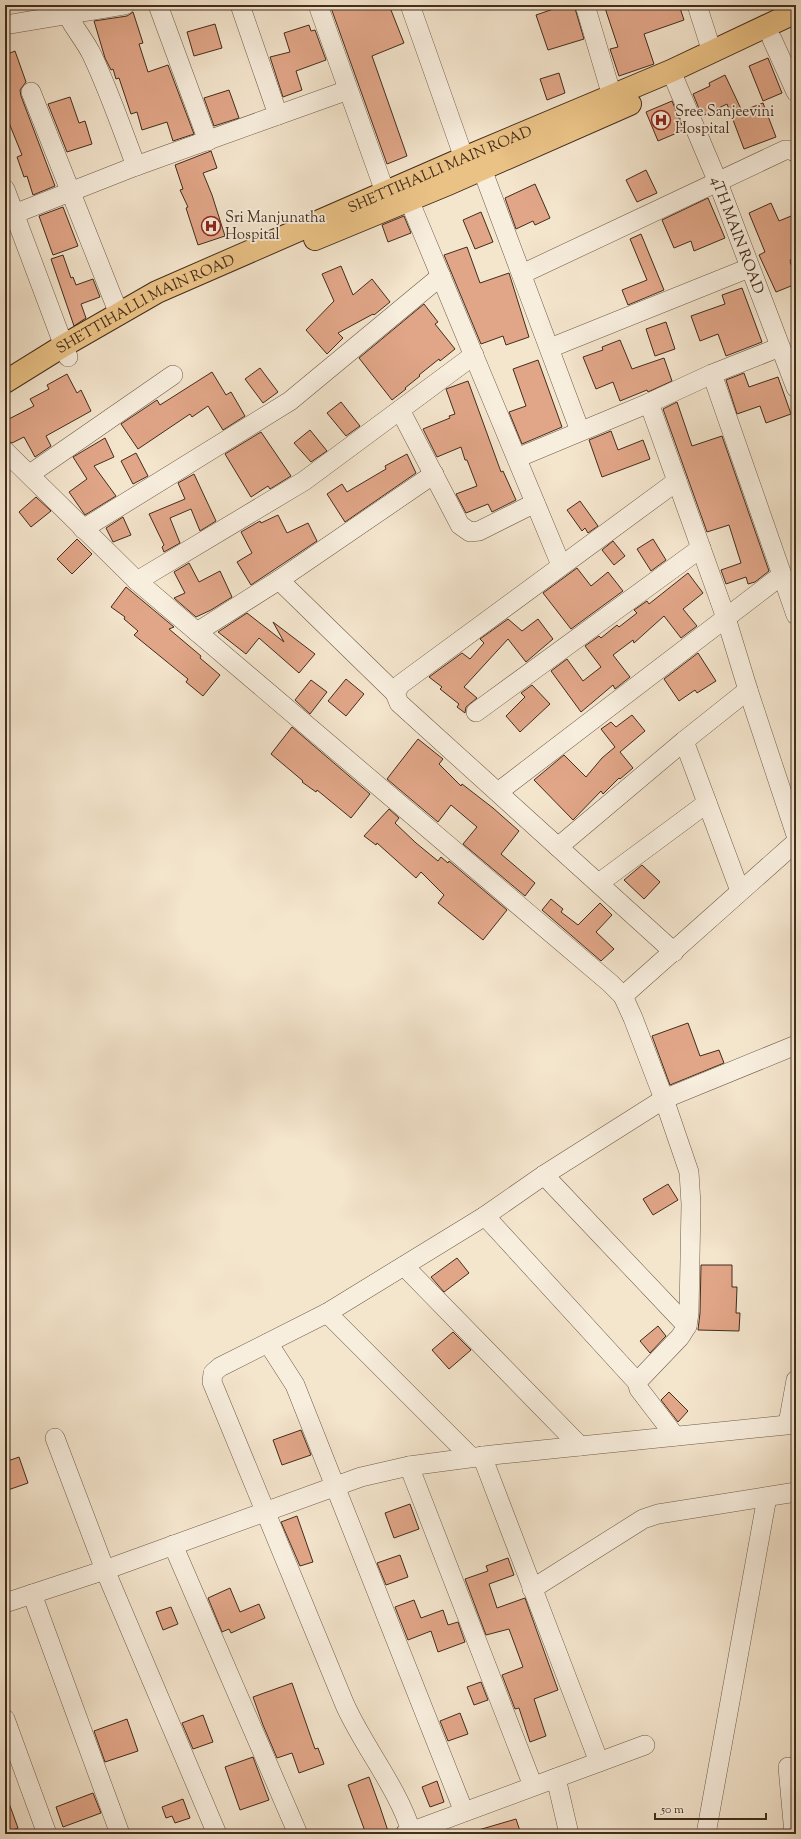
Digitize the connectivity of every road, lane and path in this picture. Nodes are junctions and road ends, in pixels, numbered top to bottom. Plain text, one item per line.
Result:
1 (125, 5) edge
2 (158, 5) edge
3 (240, 5) edge
4 (318, 5) edge
5 (410, 5) edge
6 (585, 5) edge
7 (697, 5) edge
8 (65, 10) edge
9 (796, 12) edge
10 (5, 25) edge
11 (796, 28) edge
12 (772, 39) junction
13 (712, 52) junction
14 (674, 77) junction
15 (348, 90) junction
16 (31, 92) dead end
17 (796, 92) edge
18 (615, 103) junction
19 (278, 116) junction
20 (208, 142) junction
21 (795, 149) edge
22 (464, 158) junction
23 (136, 166) junction
24 (482, 169) junction
25 (717, 180) junction
26 (5, 189) edge
27 (70, 192) junction
28 (385, 192) junction
29 (409, 200) junction
30 (14, 214) junction
31 (749, 268) junction
32 (522, 274) junction
33 (441, 276) junction
34 (119, 314) junction
35 (780, 347) junction
36 (550, 348) junction
37 (65, 351) junction
38 (474, 355) junction
39 (712, 374) junction
40 (173, 375) dead end
41 (5, 382) edge
42 (796, 388) edge
43 (5, 397) edge
44 (649, 403) junction
45 (400, 410) junction
46 (580, 431) junction
47 (5, 451) edge
48 (516, 458) junction
49 (30, 474) junction
50 (434, 474) junction
51 (677, 481) junction
52 (535, 503) junction
53 (83, 529) junction
54 (701, 548) junction
55 (561, 566) junction
56 (782, 575) junction
57 (279, 580) junction
58 (137, 581) junction
59 (796, 615) edge
60 (726, 618) junction
61 (197, 632) junction
62 (748, 690) junction
63 (395, 693) junction
64 (476, 712) dead end
65 (684, 741) junction
66 (498, 792) junction
67 (708, 803) junction
68 (796, 836) edge
69 (796, 842) edge
70 (558, 847) junction
71 (599, 883) junction
72 (740, 891) junction
73 (674, 952) junction
74 (622, 996) junction
75 (796, 1045) edge
76 (664, 1099) junction
77 (544, 1175) junction
78 (485, 1216) junction
79 (404, 1266) junction
80 (327, 1313) junction
81 (686, 1326) junction
82 (268, 1343) junction
83 (796, 1380) edge
84 (637, 1382) junction
85 (792, 1424) edge
86 (675, 1436) junction
87 (55, 1438) dead end
88 (580, 1446) junction
89 (476, 1457) junction
90 (409, 1466) junction
91 (335, 1487) junction
92 (796, 1492) edge
93 (767, 1497) junction
94 (265, 1512) junction
95 (173, 1545) junction
96 (106, 1570) junction
97 (532, 1589) junction
98 (32, 1594) junction
99 (5, 1603) edge
100 (5, 1719) edge
101 (645, 1745) dead end
102 (599, 1762) junction
103 (788, 1767) dead end
104 (556, 1778) junction
105 (533, 1786) junction
106 (464, 1812) junction
107 (410, 1833) edge
108 (47, 1834) edge
109 (120, 1834) edge
110 (217, 1834) edge
111 (298, 1834) edge
112 (569, 1834) edge
113 (706, 1834) edge
114 (794, 1834) edge

1 - 8 street
2 - 20 street
3 - 19 street
4 - 15 street
5 - 22 street
6 - 18 street
7 - 13 street
8 - 10 street
8 - 23 street
9 - 13 main road, SHETTIHALLI MAIN ROAD
11 - 12 main road, SHETTIHALLI MAIN ROAD
12 - 14 main road, SHETTIHALLI MAIN ROAD
12 - 17 street
13 - 14 main road, SHETTIHALLI MAIN ROAD
14 - 18 main road, SHETTIHALLI MAIN ROAD
14 - 25 street, 4TH MAIN ROAD
15 - 19 street
15 - 28 street
16 - 27 street
18 - 22 main road, SHETTIHALLI MAIN ROAD
18 - 24 main road, SHETTIHALLI MAIN ROAD
19 - 20 street
20 - 23 street
21 - 25 street
22 - 28 main road, SHETTIHALLI MAIN ROAD
23 - 27 street
24 - 29 main road, SHETTIHALLI MAIN ROAD
24 - 32 street
25 - 31 street, 4TH MAIN ROAD
25 - 32 street
26 - 30 street
27 - 30 street
27 - 34 street
28 - 34 main road, SHETTIHALLI MAIN ROAD
29 - 33 street
29 - 37 main road, SHETTIHALLI MAIN ROAD
30 - 37 street
31 - 35 street, 4TH MAIN ROAD
31 - 36 street
32 - 36 street
33 - 38 street
33 - 53 street
34 - 37 main road, SHETTIHALLI MAIN ROAD
35 - 39 street
35 - 42 street, 4TH MAIN ROAD
36 - 46 street
37 - 41 main road, SHETTIHALLI MAIN ROAD
37 - 43 main road, SHETTIHALLI MAIN ROAD
38 - 45 street
38 - 48 street
39 - 44 street
39 - 56 street
40 - 49 street
44 - 46 street
44 - 51 street
45 - 50 street
45 - 58 street
46 - 48 street
47 - 49 street
48 - 52 street
49 - 53 street
50 - 52 street
50 - 57 street
51 - 54 street
51 - 55 street
52 - 55 street
53 - 58 street
54 - 60 street
54 - 64 street
55 - 63 street
56 - 59 street
56 - 60 street
57 - 61 street
57 - 63 street
58 - 61 street
60 - 62 street
60 - 66 street
61 - 74 street
62 - 65 street
62 - 68 street
63 - 66 street
65 - 67 street
65 - 70 street
66 - 70 street
67 - 71 street
67 - 72 street
69 - 72 street
70 - 71 street
71 - 73 street
72 - 73 street
73 - 74 street
74 - 76 street
75 - 76 street
76 - 77 street
76 - 81 street
77 - 78 street
77 - 81 street
78 - 79 street
78 - 84 street
79 - 80 street
79 - 88 street
80 - 82 street
80 - 89 street
81 - 84 street
82 - 91 street
82 - 94 street
83 - 85 street
84 - 86 street
85 - 86 street
86 - 88 street
87 - 96 street
88 - 89 street
89 - 90 street
89 - 97 street
90 - 91 street
90 - 105 street
91 - 94 street
91 - 106 street
92 - 93 street
93 - 97 street
93 - 113 street
94 - 95 street
94 - 107 street
95 - 96 street
95 - 111 street
96 - 98 street
96 - 110 street
97 - 102 street
98 - 99 street
98 - 109 street
100 - 108 street
101 - 102 street
102 - 104 street
103 - 114 street
104 - 105 street
104 - 112 street
105 - 106 street
106 - 107 street

